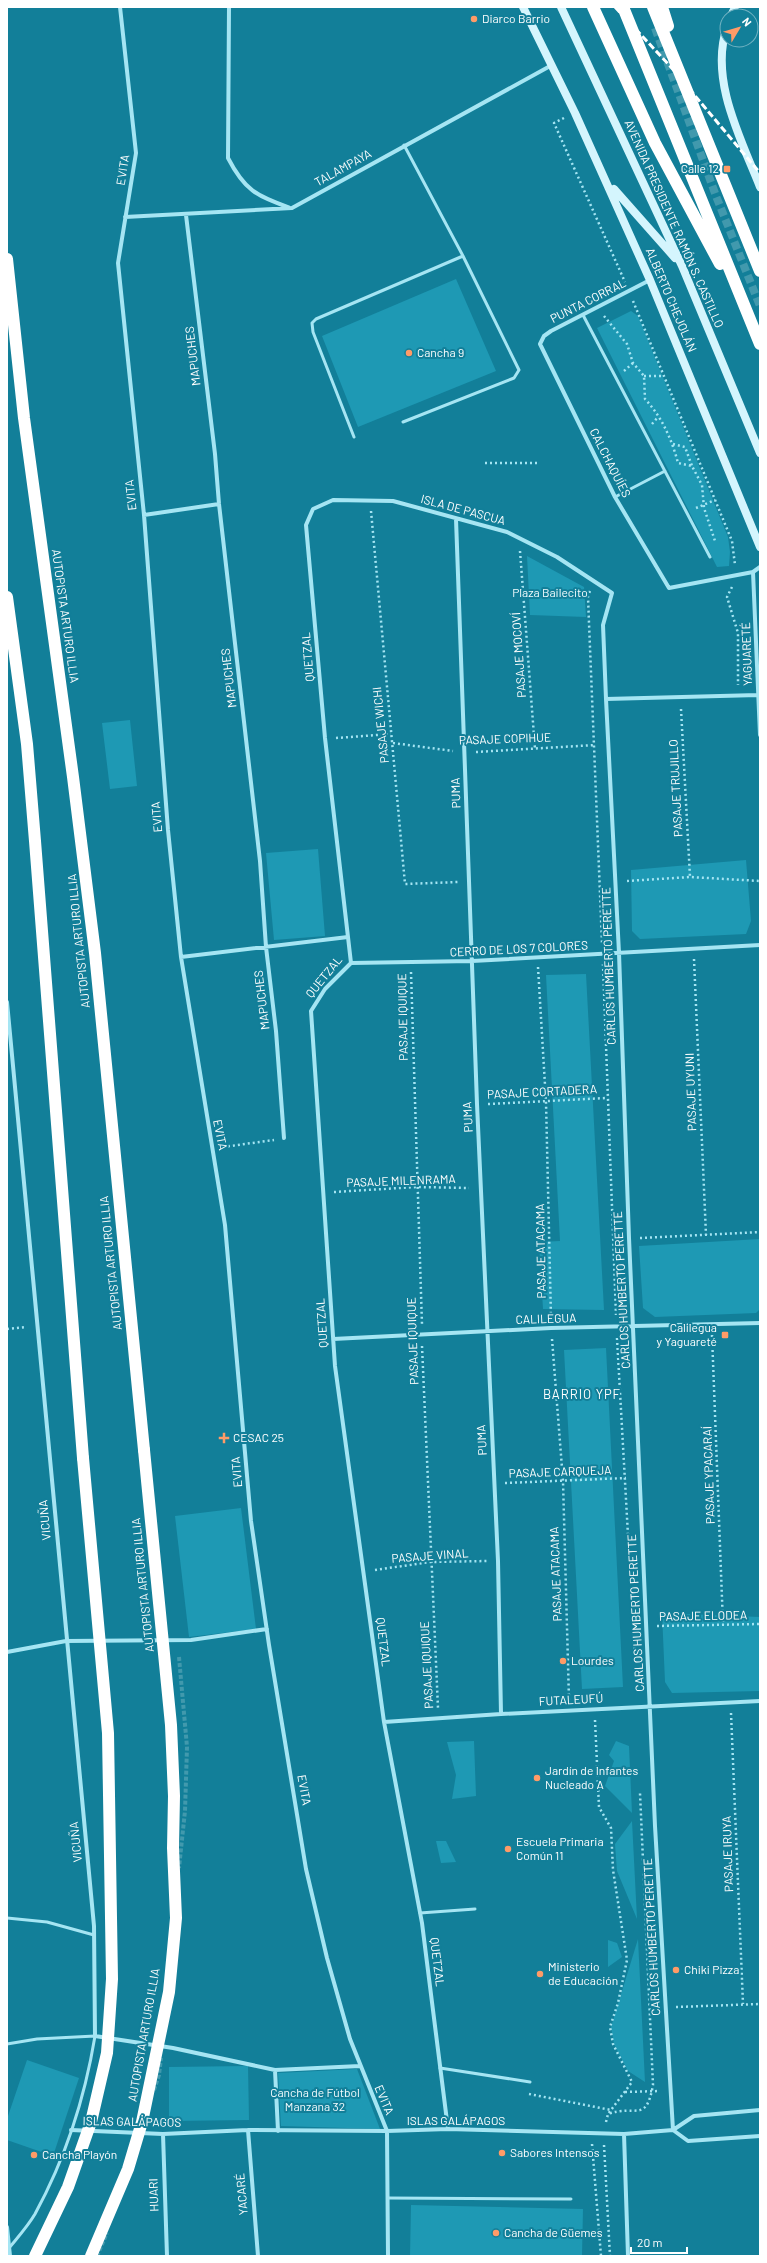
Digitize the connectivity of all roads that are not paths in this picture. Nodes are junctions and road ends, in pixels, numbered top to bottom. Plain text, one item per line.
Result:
1 (120, 7) edge
2 (229, 7) edge
3 (523, 7) edge
4 (561, 7) edge
5 (593, 7) edge
6 (623, 7) edge
7 (653, 7) edge
8 (662, 7) edge
9 (721, 48) edge
10 (552, 65) junction
11 (689, 96) junction
12 (404, 145) junction
13 (608, 183) junction
14 (760, 187) edge
15 (292, 208) junction
16 (186, 215) junction
17 (125, 217) junction
18 (463, 256) junction
19 (7, 259) edge
20 (682, 266) junction
21 (760, 271) edge
22 (650, 280) junction
23 (583, 315) junction
24 (750, 318) junction
25 (540, 344) joint
26 (760, 344) edge
27 (403, 422) dead end
28 (354, 437) dead end
29 (760, 453) edge
30 (665, 471) junction
31 (615, 497) junction
32 (219, 504) junction
33 (144, 515) junction
34 (456, 519) junction
35 (306, 525) joint
36 (760, 547) edge
37 (710, 557) road end
38 (760, 567) edge
39 (753, 572) junction
40 (612, 593) joint
41 (7, 597) edge
42 (758, 695) junction
43 (606, 699) junction
44 (760, 735) edge
45 (348, 937) junction
46 (760, 945) edge
47 (266, 947) junction
48 (619, 953) junction
49 (181, 957) junction
50 (472, 961) junction
51 (351, 963) junction
52 (7, 1002) edge
53 (284, 1138) road end
54 (760, 1323) edge
55 (635, 1328) junction
56 (487, 1331) junction
57 (333, 1339) junction
58 (267, 1628) junction
59 (66, 1641) junction
60 (7, 1652) edge
61 (760, 1701) edge
62 (651, 1706) junction
63 (501, 1714) junction
64 (384, 1722) junction
65 (475, 1909) dead end
66 (420, 1913) junction
67 (7, 1918) edge
68 (94, 1934) junction
69 (95, 2036) junction
70 (7, 2044) edge
71 (360, 2066) junction
72 (440, 2068) junction
73 (275, 2070) junction
74 (530, 2082) dead end
75 (760, 2110) edge
76 (448, 2129) junction
77 (71, 2130) junction
78 (248, 2130) junction
79 (673, 2130) junction
80 (278, 2131) junction
81 (387, 2132) junction
82 (163, 2134) junction
83 (624, 2134) junction
84 (760, 2136) edge
85 (388, 2198) junction
86 (571, 2199) dead end
87 (7, 2227) edge
88 (9, 2248) junction
89 (10, 2256) edge
90 (35, 2256) edge
91 (91, 2256) edge
92 (167, 2256) edge
93 (258, 2256) edge
94 (388, 2256) edge
95 (628, 2256) edge

1 - 17 street, EVITA
2 - 15 street
3 - 10 main road
4 - 20 main road, AVENIDA PRESIDENTE RAMÓN S. CASTILLO
5 - 24 highway, bridge
6 - 24 highway, bridge
7 - 11 highway, bridge
8 - 11 highway, bridge
9 - 14 main road
10 - 12 street, TALAMPAYA
10 - 13 main road, ALBERTO CHEJOLÁN
11 - 21 highway, bridge
12 - 15 street, TALAMPAYA
12 - 18 lane
13 - 20 main road
13 - 22 main road, ALBERTO CHEJOLÁN
15 - 16 street, TALAMPAYA
16 - 17 street, TALAMPAYA
16 - 32 street, MAPUCHES
17 - 33 street, EVITA
18 - 27 lane
18 - 28 lane
19 - 91 highway, AUTOPISTA ARTURO ILLIA, bridge
20 - 29 main road, AVENIDA PRESIDENTE RAMÓN S. CASTILLO
22 - 23 street, PUNTA CORRAL
22 - 36 main road, ALBERTO CHEJOLÁN
23 - 25 street, PUNTA CORRAL
23 - 30 lane
24 - 26 highway, bridge
25 - 31 street, CALCHAQUÍES
30 - 31 lane
30 - 37 lane
31 - 39 street, CALCHAQUÍES
32 - 33 street
32 - 47 street, MAPUCHES
33 - 49 street, EVITA
34 - 35 street, ISLA DE PASCUA
34 - 40 street, ISLA DE PASCUA
34 - 50 street, PUMA
35 - 45 street, QUETZAL
38 - 39 street
39 - 42 street, YAGUARETÉ
40 - 43 street, CARLOS HUMBERTO PERETTE
41 - 90 highway, bridge
42 - 43 street
42 - 44 street, YAGUARETÉ
43 - 48 street, CARLOS HUMBERTO PERETTE
45 - 47 street
45 - 51 street, QUETZAL
46 - 48 street, CERRO DE LOS 7 COLORES
47 - 49 street
47 - 53 street, MAPUCHES
48 - 50 street, CERRO DE LOS 7 COLORES
48 - 55 street, CARLOS HUMBERTO PERETTE
49 - 58 street, EVITA
50 - 51 street, CERRO DE LOS 7 COLORES
50 - 56 street, PUMA
51 - 57 street, QUETZAL
52 - 59 street, VICUÑA
54 - 55 street, CALILEGUA
55 - 56 street, CALILEGUA
55 - 62 street, CARLOS HUMBERTO PERETTE
56 - 57 street, CALILEGUA
56 - 63 street, PUMA
57 - 64 street, QUETZAL
58 - 59 street
58 - 71 street, EVITA
59 - 60 street
59 - 68 street, VICUÑA
61 - 62 street, FUTALEUFÚ
62 - 63 street, FUTALEUFÚ
62 - 79 street, CARLOS HUMBERTO PERETTE
63 - 64 street, FUTALEUFÚ
64 - 66 street, QUETZAL
65 - 66 lane
66 - 72 street, QUETZAL
67 - 68 lane
68 - 69 street, VICUÑA
69 - 70 lane
69 - 73 street
69 - 77 lane
71 - 73 street
71 - 81 street, EVITA
72 - 74 lane
72 - 76 street, QUETZAL
73 - 80 street
75 - 79 street, ISLAS GALÁPAGOS
76 - 81 street, ISLAS GALÁPAGOS
76 - 83 street, ISLAS GALÁPAGOS
77 - 82 street, ISLAS GALÁPAGOS
77 - 88 lane
78 - 80 street, ISLAS GALÁPAGOS
78 - 82 street, ISLAS GALÁPAGOS
78 - 93 street, YACARÉ
79 - 83 street, ISLAS GALÁPAGOS
79 - 84 street
80 - 81 street, ISLAS GALÁPAGOS
81 - 85 street, EVITA
82 - 92 street, HUARI
83 - 95 street
85 - 86 lane
85 - 94 street, EVITA
87 - 88 street
88 - 89 street

